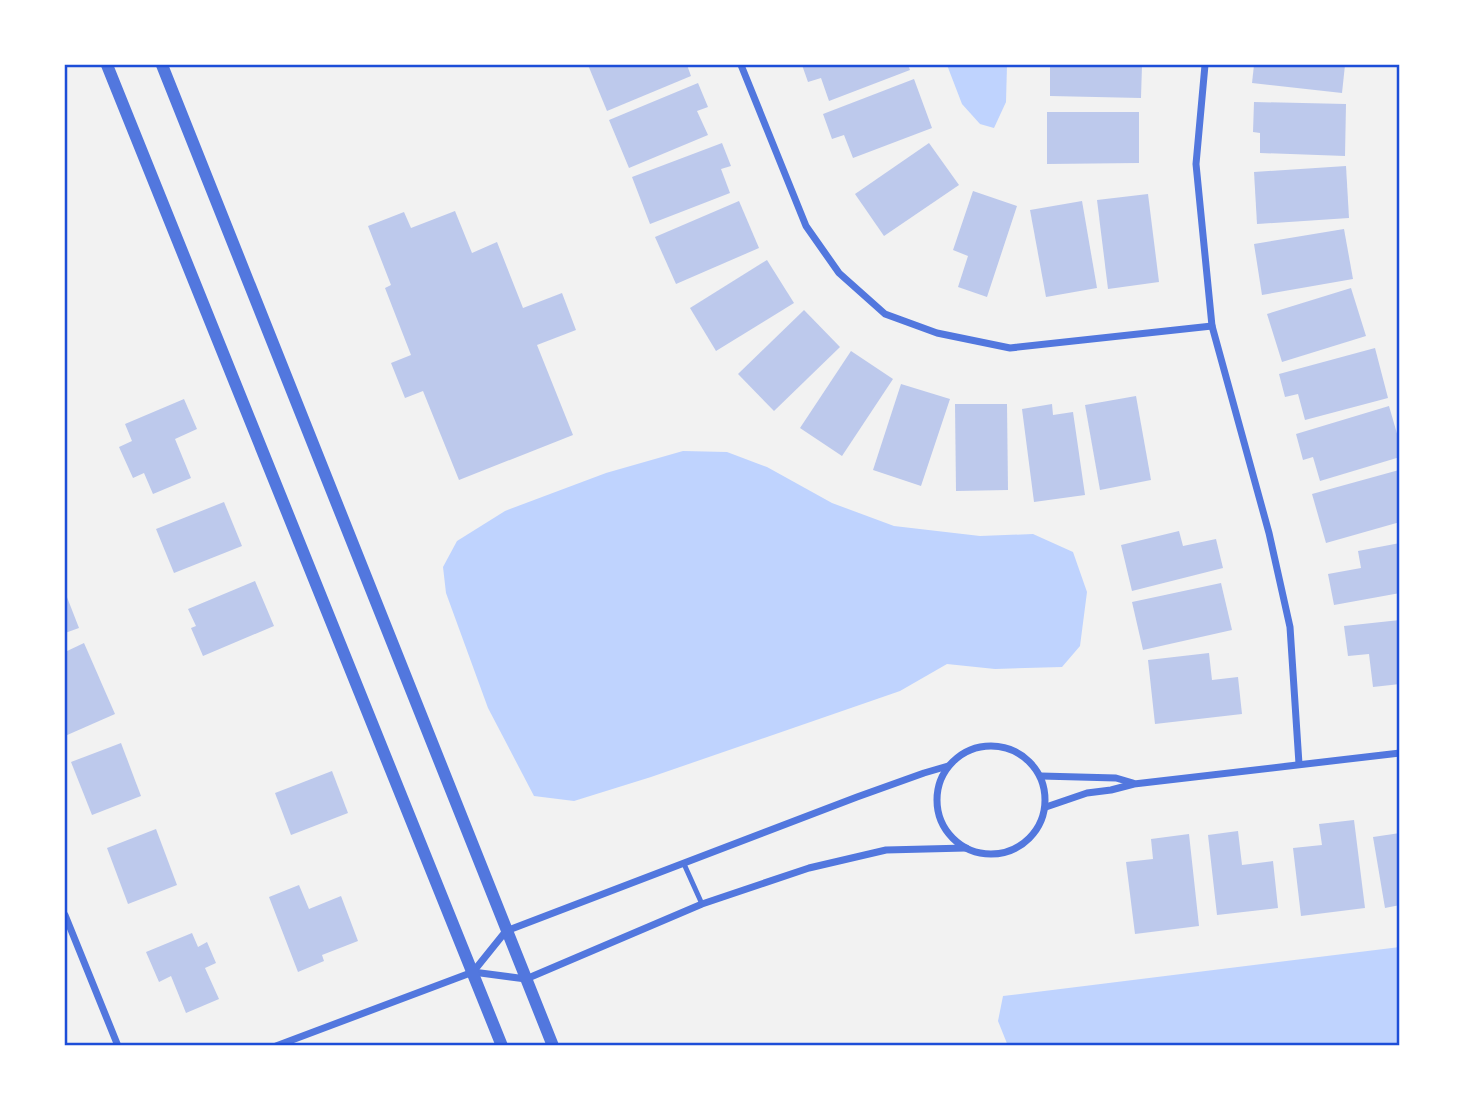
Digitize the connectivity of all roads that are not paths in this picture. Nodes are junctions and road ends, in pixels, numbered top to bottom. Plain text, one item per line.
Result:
1 (107, 65) edge
2 (162, 65) edge
3 (741, 65) edge
4 (1205, 65) edge
5 (1212, 326) junction
6 (1400, 753) edge
7 (1299, 764) junction
8 (948, 766) junction
9 (1041, 776) junction
10 (1134, 784) junction
11 (1045, 807) junction
12 (966, 848) junction
13 (684, 864) junction
14 (702, 905) junction
15 (65, 915) edge
16 (506, 931) junction
17 (473, 972) junction
18 (526, 979) junction
19 (118, 1046) edge
20 (276, 1046) edge
21 (502, 1046) edge
22 (553, 1046) edge

1 - 17 street
2 - 16 street
3 - 5 street
4 - 5 street
5 - 7 street
6 - 7 street
7 - 10 street
8 - 9 street
8 - 12 street
8 - 13 street
9 - 10 street
9 - 11 street
10 - 11 street
11 - 12 street
12 - 14 street
13 - 14 lane
13 - 16 street
14 - 18 street
15 - 19 street
16 - 17 street
16 - 18 street
17 - 18 street
17 - 20 street
17 - 21 street
18 - 22 street

